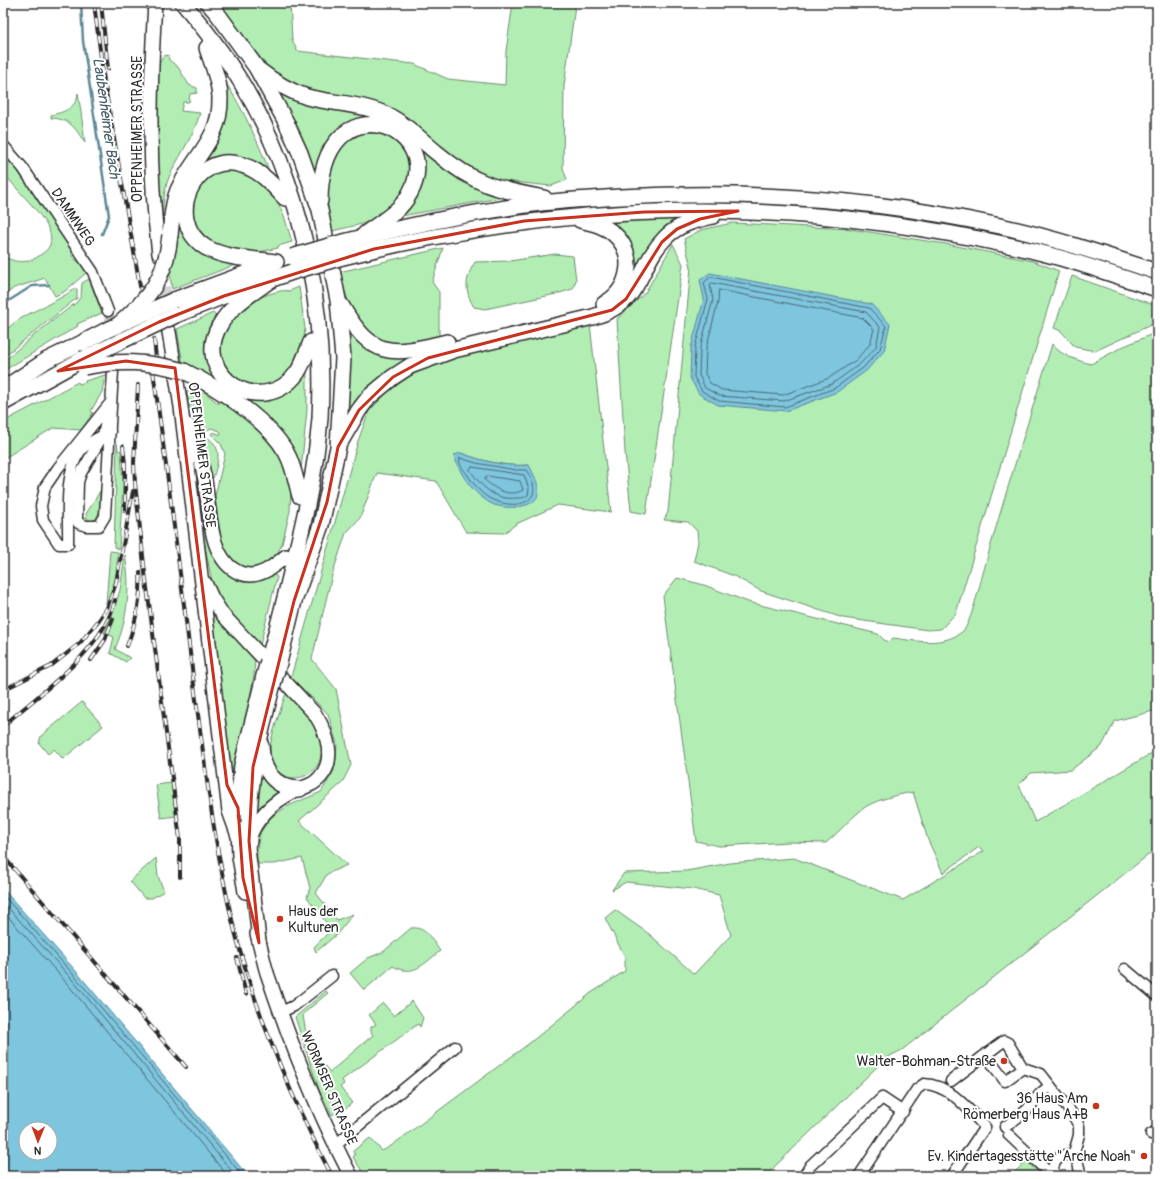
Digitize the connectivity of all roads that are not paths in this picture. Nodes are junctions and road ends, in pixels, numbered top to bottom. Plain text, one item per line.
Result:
1 (155, 3) edge
2 (173, 3) edge
3 (183, 3) edge
4 (196, 3) edge
5 (208, 3) edge
6 (207, 48) junction
7 (256, 67) junction
8 (3, 145) edge
9 (285, 198) junction
10 (560, 201) junction
11 (320, 210) junction
12 (738, 211) junction
13 (570, 217) junction
14 (360, 238) junction
15 (338, 251) junction
16 (159, 254) tunnel mouth
17 (276, 262) junction
18 (293, 264) junction
19 (1157, 272) edge
20 (272, 279) junction
21 (1157, 289) edge
22 (338, 300) junction
23 (108, 311) tunnel mouth
24 (117, 326) junction
25 (169, 332) dead end
26 (311, 342) junction
27 (84, 363) junction
28 (113, 371) tunnel mouth
29 (3, 388) edge
30 (111, 402) junction
31 (3, 403) edge
32 (181, 407) junction
33 (109, 431) junction
34 (83, 435) junction
35 (338, 447) junction
36 (300, 496) junction
37 (286, 556) junction
38 (199, 559) junction
39 (298, 589) junction
40 (271, 658) junction
41 (269, 680) junction
42 (260, 736) junction
43 (227, 785) junction
44 (300, 789) junction
45 (238, 808) junction
46 (243, 839) junction
47 (1125, 969) dead end
48 (332, 976) dead end
49 (1157, 996) edge
50 (281, 1012) junction
51 (455, 1048) dead end
52 (985, 1054) junction
53 (1023, 1068) junction
54 (952, 1081) dead end
55 (1050, 1086) junction
56 (903, 1112) junction
57 (335, 1146) junction
58 (1073, 1156) junction
59 (1053, 1174) edge
60 (351, 1176) edge
61 (804, 1176) edge
62 (859, 1176) edge
63 (952, 1176) edge
64 (1080, 1176) edge

1 - 16 main road, OPPENHEIMER STRASSE
2 - 6 highway
3 - 40 highway
4 - 39 highway
5 - 7 highway
6 - 9 highway
6 - 24 highway, bridge
7 - 10 highway
7 - 11 highway
8 - 23 street, DAMMWEG
9 - 17 highway
9 - 26 highway
10 - 14 highway
10 - 19 highway
11 - 14 highway
11 - 22 highway
12 - 13 highway
12 - 21 highway
12 - 35 highway
13 - 15 highway
13 - 22 highway
14 - 15 highway
15 - 18 highway, bridge
17 - 18 highway
17 - 24 highway, bridge
18 - 20 highway
20 - 26 highway
20 - 27 highway, bridge
22 - 35 highway
24 - 29 highway, bridge
25 - 32 main road, OPPENHEIMER STRASSE
26 - 36 highway
27 - 31 highway
27 - 36 highway, bridge
28 - 30 street
30 - 33 street
30 - 34 street
32 - 37 main road
32 - 38 main road, OPPENHEIMER STRASSE
33 - 33 street
33 - 34 street
33 - 34 street
35 - 39 highway
36 - 37 highway
37 - 40 highway
38 - 43 main road
38 - 44 main road
39 - 40 highway
40 - 41 highway, bridge
41 - 42 highway
41 - 45 highway
42 - 44 highway
42 - 46 highway
43 - 45 main road
43 - 46 main road
44 - 46 main road
45 - 46 main road
46 - 50 main road, WORMSER STRASSE
47 - 49 street
48 - 50 street
50 - 57 main road, WORMSER STRASSE
51 - 57 street
52 - 53 street
52 - 53 street
52 - 54 street
53 - 55 street
55 - 58 street
55 - 59 street
56 - 61 street
56 - 62 street
56 - 63 street
57 - 60 main road, WORMSER STRASSE
58 - 59 street
58 - 64 street

